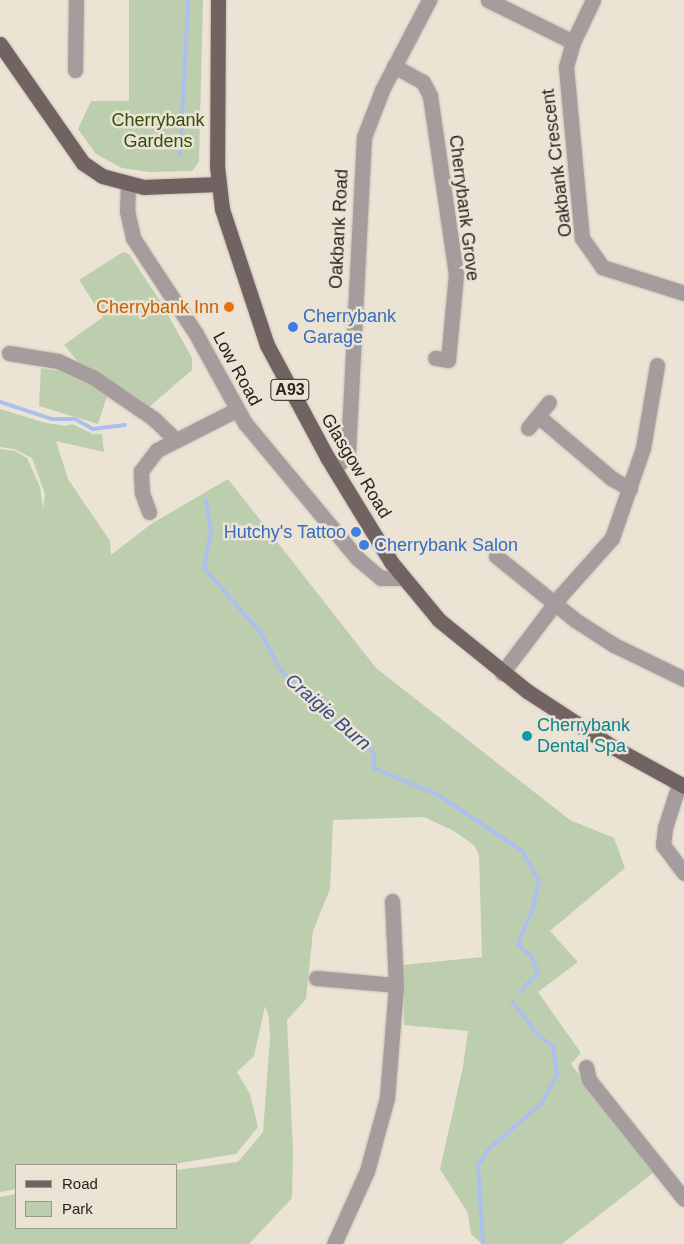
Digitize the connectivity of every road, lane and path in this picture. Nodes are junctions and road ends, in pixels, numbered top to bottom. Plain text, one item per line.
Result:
1 (76, 0) edge
2 (218, 0) edge
3 (429, 0) edge
4 (488, 0) edge
5 (593, 0) edge
6 (573, 42) junction
7 (0, 44) edge
8 (394, 66) junction
9 (75, 70) dead end
10 (218, 184) junction
11 (128, 185) junction
12 (684, 293) edge
13 (9, 353) dead end
14 (435, 358) dead end
15 (657, 365) dead end
16 (549, 402) dead end
17 (236, 410) junction
18 (538, 416) junction
19 (528, 428) dead end
20 (176, 440) junction
21 (335, 469) junction
22 (630, 489) junction
23 (149, 512) dead end
24 (496, 556) dead end
25 (402, 578) junction
26 (554, 604) junction
27 (502, 673) junction
28 (684, 679) edge
29 (682, 785) edge
30 (684, 873) edge
31 (392, 901) dead end
32 (316, 978) dead end
33 (396, 984) junction
34 (586, 1067) dead end
35 (684, 1199) edge
36 (334, 1244) edge

1 - 9 street
2 - 10 main road, Glasgow Road / A93
3 - 8 street, Oakbank Road
4 - 6 street
5 - 6 street, Oakbank Crescent
6 - 12 street, Oakbank Crescent
7 - 11 main road
8 - 14 street, Cherrybank Grove
8 - 21 street, Oakbank Road
10 - 11 main road
10 - 21 main road, Glasgow Road / A93
11 - 17 street, Low Road
13 - 20 street
15 - 22 street
16 - 18 street
17 - 20 street
17 - 25 street, Low Road
18 - 19 street
18 - 22 street
20 - 23 street
21 - 25 main road, Glasgow Road / A93
22 - 26 street
24 - 26 street
25 - 27 main road, Glasgow Road / A93
26 - 27 street
26 - 28 street
27 - 29 main road, Glasgow Road / A93
29 - 30 street
31 - 33 street
32 - 33 street
33 - 36 street
34 - 35 street

